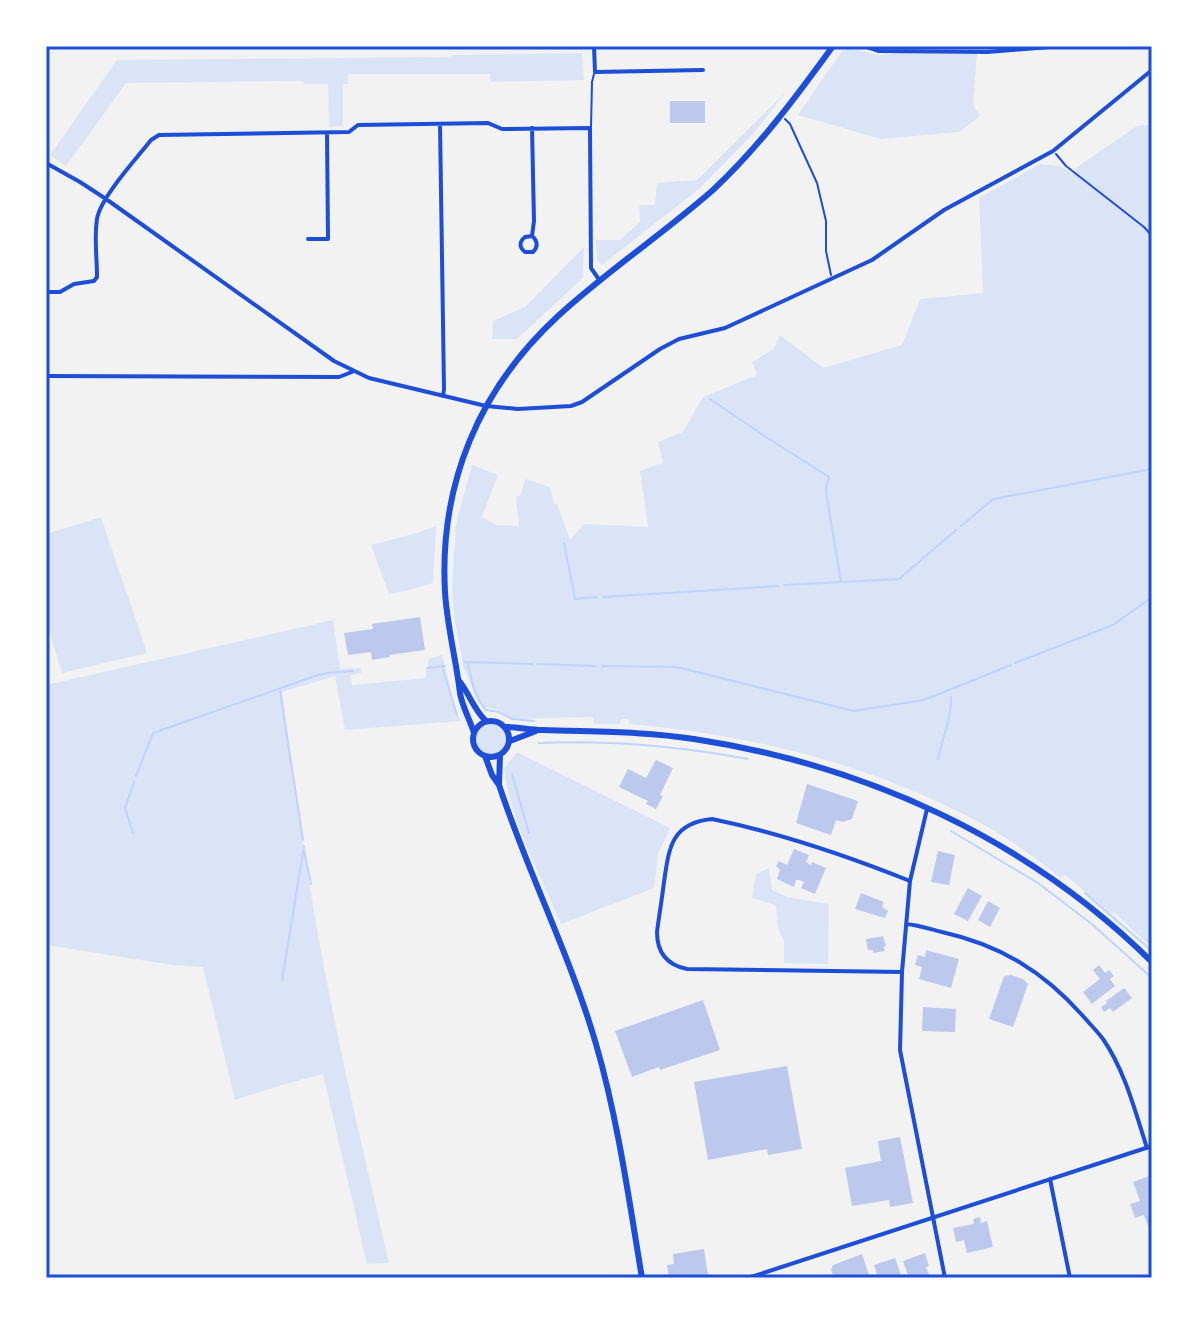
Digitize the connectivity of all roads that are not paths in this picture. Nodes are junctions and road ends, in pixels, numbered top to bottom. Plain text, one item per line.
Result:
1 (594, 46) edge
2 (833, 46) edge
3 (864, 46) edge
4 (1062, 46) edge
5 (1035, 47) edge
6 (703, 70) dead end
7 (1152, 70) edge
8 (595, 72) junction
9 (440, 124) junction
10 (532, 128) junction
11 (590, 128) junction
12 (327, 132) junction
13 (46, 163) edge
14 (106, 199) junction
15 (532, 236) junction
16 (308, 239) dead end
17 (600, 281) junction
18 (46, 292) edge
19 (352, 372) junction
20 (46, 376) edge
21 (443, 396) junction
22 (486, 406) junction
23 (460, 682) junction
24 (486, 721) junction
25 (506, 727) junction
26 (538, 730) junction
27 (474, 733) junction
28 (510, 741) junction
29 (500, 755) junction
30 (485, 756) junction
31 (499, 785) junction
32 (928, 807) junction
33 (910, 881) junction
34 (906, 924) junction
35 (1152, 962) edge
36 (902, 972) junction
37 (1150, 1147) edge
38 (1050, 1179) junction
39 (934, 1217) junction
40 (642, 1278) edge
41 (750, 1278) edge
42 (945, 1278) edge
43 (1070, 1278) edge

1 - 8 street
2 - 17 main road
3 - 5 street
4 - 5 street
6 - 8 street
7 - 22 street
8 - 11 lane
9 - 10 street
9 - 12 street
9 - 21 street
10 - 11 street
10 - 15 street
11 - 17 street
12 - 14 street
12 - 16 street
13 - 14 street
14 - 18 street
14 - 19 street
15 - 15 street
17 - 22 main road
19 - 20 street
19 - 21 street
21 - 22 street
22 - 23 main road
23 - 24 main road
23 - 27 main road
24 - 25 main road
24 - 27 main road
25 - 26 main road
25 - 28 main road
26 - 28 main road
26 - 32 main road
27 - 30 main road
28 - 29 main road
29 - 30 main road
29 - 31 main road
30 - 31 main road
31 - 40 main road
32 - 33 street
32 - 35 main road
33 - 34 street
33 - 36 street
34 - 36 street
34 - 37 street
36 - 39 street
37 - 38 street
38 - 39 street
38 - 43 street
39 - 41 street
39 - 42 street

